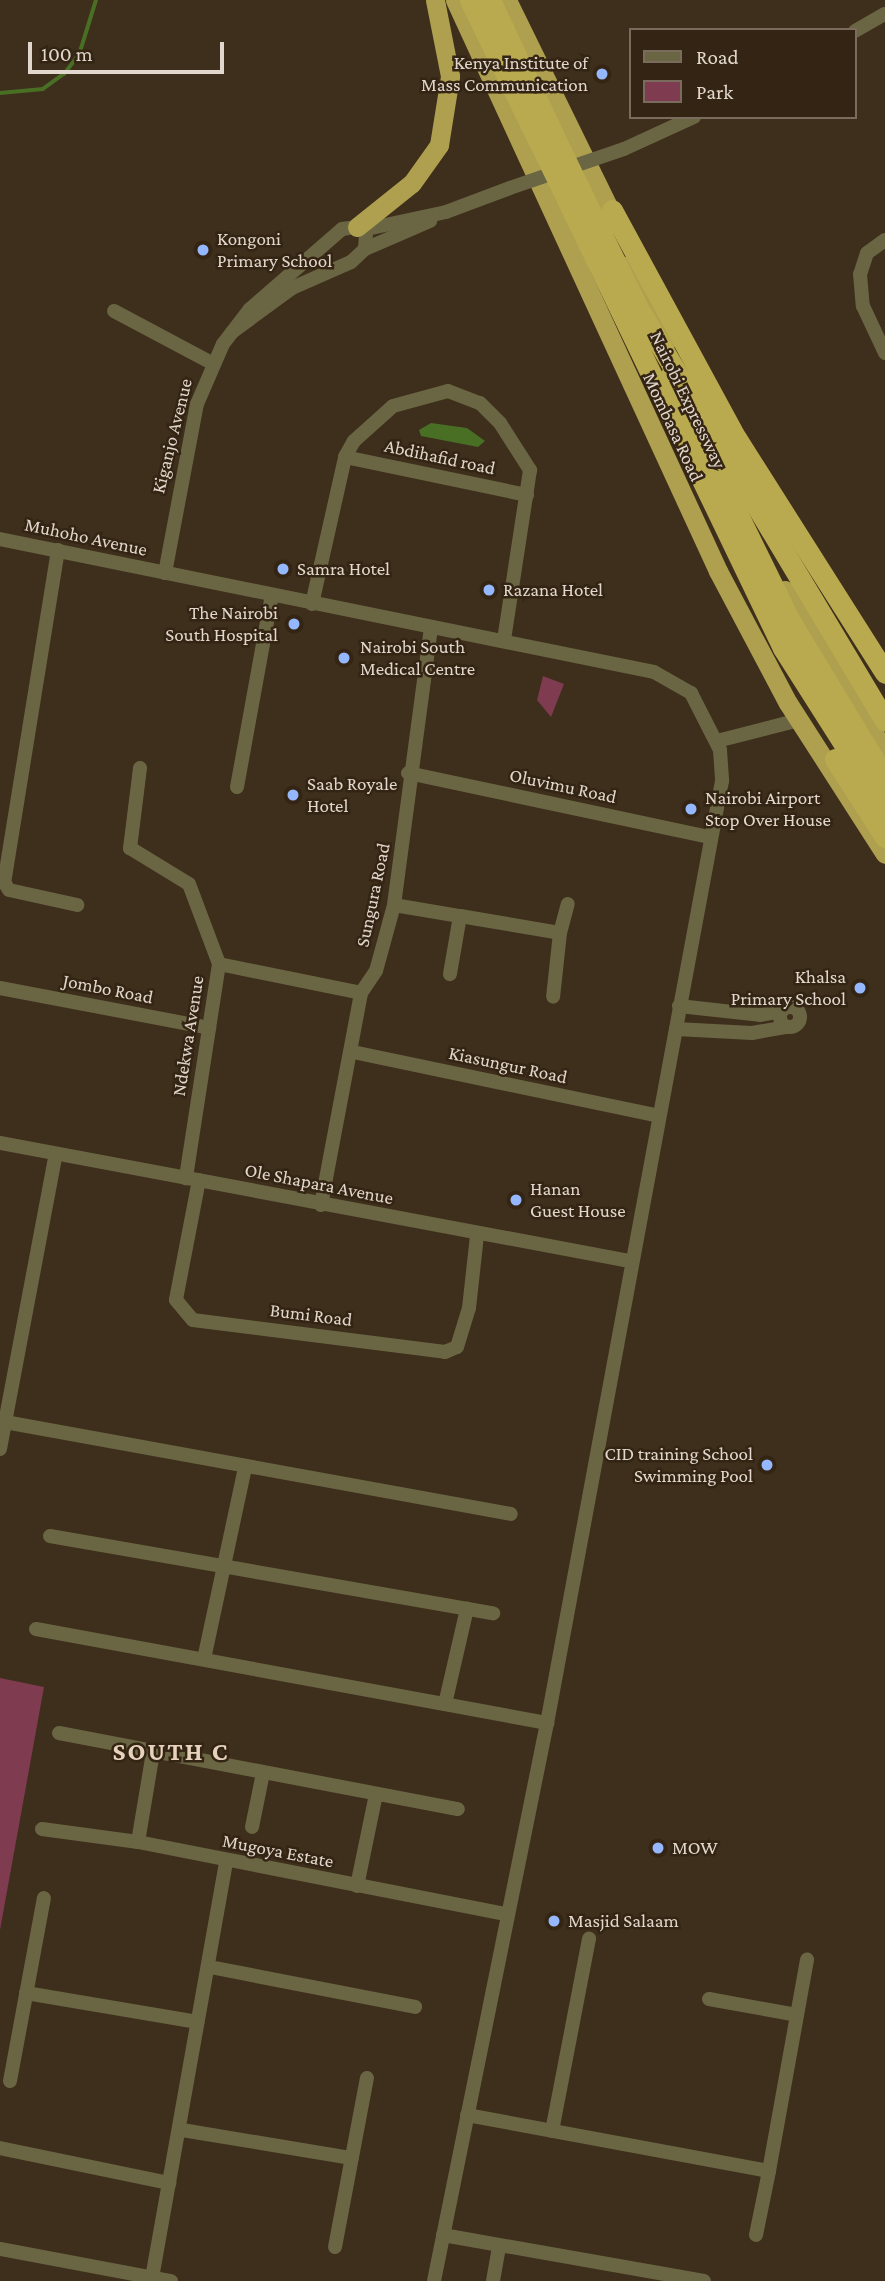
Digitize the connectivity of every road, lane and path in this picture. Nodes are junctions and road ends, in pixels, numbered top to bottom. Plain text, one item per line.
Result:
1 (435, 0) edge
2 (455, 0) edge
3 (470, 0) edge
4 (490, 0) edge
5 (507, 0) edge
6 (885, 14) edge
7 (857, 30) edge
8 (690, 119) edge
9 (612, 210) junction
10 (446, 212) junction
11 (360, 228) junction
12 (337, 236) junction
13 (885, 240) edge
14 (362, 253) junction
15 (114, 311) dead end
16 (640, 313) junction
17 (232, 332) junction
18 (885, 353) edge
19 (212, 363) junction
20 (345, 457) junction
21 (527, 495) junction
22 (0, 539) edge
23 (58, 550) junction
24 (164, 573) junction
25 (272, 596) junction
26 (312, 604) junction
27 (431, 627) junction
28 (504, 639) junction
29 (783, 648) junction
30 (885, 673) edge
31 (799, 720) junction
32 (885, 721) edge
33 (718, 741) junction
34 (885, 751) edge
35 (140, 768) dead end
36 (408, 773) junction
37 (885, 778) edge
38 (237, 787) dead end
39 (885, 809) edge
40 (710, 837) junction
41 (885, 837) edge
42 (885, 854) edge
43 (568, 904) dead end
44 (77, 905) dead end
45 (394, 905) junction
46 (460, 916) junction
47 (560, 933) junction
48 (219, 964) junction
49 (450, 974) dead end
50 (0, 988) edge
51 (361, 993) junction
52 (552, 998) dead end
53 (679, 1006) junction
54 (209, 1028) junction
55 (676, 1029) junction
56 (353, 1052) junction
57 (655, 1115) junction
58 (0, 1143) edge
59 (56, 1154) junction
60 (192, 1179) junction
61 (321, 1205) junction
62 (477, 1235) junction
63 (631, 1261) junction
64 (5, 1422) junction
65 (0, 1448) edge
66 (245, 1468) junction
67 (511, 1514) dead end
68 (50, 1536) dead end
69 (224, 1568) junction
70 (467, 1609) junction
71 (493, 1613) dead end
72 (36, 1629) dead end
73 (204, 1660) junction
74 (444, 1704) junction
75 (547, 1723) junction
76 (59, 1733) dead end
77 (153, 1752) junction
78 (263, 1773) junction
79 (376, 1794) junction
80 (458, 1810) dead end
81 (252, 1827) dead end
82 (42, 1829) dead end
83 (138, 1842) junction
84 (226, 1861) junction
85 (357, 1886) junction
86 (44, 1898) dead end
87 (506, 1914) junction
88 (589, 1939) dead end
89 (807, 1959) dead end
90 (210, 1966) junction
91 (26, 1993) junction
92 (709, 1998) dead end
93 (415, 2007) dead end
94 (797, 2015) junction
95 (198, 2022) junction
96 (367, 2078) dead end
97 (9, 2081) dead end
98 (467, 2115) junction
99 (182, 2130) junction
100 (552, 2131) junction
101 (0, 2148) edge
102 (352, 2158) junction
103 (769, 2171) junction
104 (169, 2183) junction
105 (443, 2235) junction
106 (756, 2235) dead end
107 (499, 2246) junction
108 (335, 2247) dead end
109 (0, 2249) edge
110 (152, 2278) junction
111 (171, 2281) edge
112 (434, 2281) edge
113 (493, 2281) edge
114 (704, 2281) edge

1 - 11 highway
2 - 31 highway, Mombasa Road
3 - 29 highway, Nairobi Expressway, bridge
4 - 16 highway, Nairobi Expressway, bridge
5 - 9 highway, Mombasa Road
6 - 7 street
8 - 10 street, bridge
9 - 30 highway
9 - 34 highway, Mombasa Road
10 - 11 street, Kiganjo Avenue
10 - 14 street
11 - 12 street, Kiganjo Avenue
11 - 14 street
12 - 14 street
12 - 17 street, Kiganjo Avenue
13 - 18 street
14 - 17 street
15 - 19 street
16 - 32 highway, bridge
16 - 37 highway, Nairobi Expressway, bridge
17 - 19 street, Kiganjo Avenue
19 - 24 street, Kiganjo Avenue
20 - 21 street, Abdihafid road
20 - 21 street
20 - 26 street
21 - 28 street
22 - 23 street, Muhoho Avenue
23 - 24 street, Muhoho Avenue
23 - 44 street
24 - 25 street, Muhoho Avenue
25 - 26 street, Muhoho Avenue
25 - 38 street
26 - 27 street, Muhoho Avenue
27 - 28 street, Muhoho Avenue
27 - 36 street, Sungura Road
28 - 33 street, Muhoho Avenue
29 - 39 highway, Nairobi Expressway
29 - 41 highway
31 - 33 street
31 - 42 highway, Mombasa Road
33 - 40 street, Muhoho Avenue
35 - 48 street, Ndekwa Avenue
36 - 40 street, Oluvimu Road
36 - 45 street, Sungura Road
40 - 53 street, Muhoho Avenue
43 - 47 street
45 - 46 street
45 - 51 street, Sungura Road
46 - 47 street
46 - 49 street
47 - 52 street
48 - 51 street
48 - 54 street, Ndekwa Avenue
50 - 54 street, Jombo Road
51 - 56 street, Sungura Road
53 - 55 street, Muhoho Avenue
53 - 55 street
54 - 60 street, Ndekwa Avenue
55 - 57 street, Muhoho Avenue
56 - 57 street, Kiasungur Road
56 - 61 street, Sungura Road
57 - 63 street, Muhoho Avenue
58 - 59 street, Ole Shapara Avenue
59 - 60 street, Ole Shapara Avenue
59 - 64 street
60 - 61 street, Ole Shapara Avenue
60 - 62 street, Bumi Road
61 - 62 street, Ole Shapara Avenue
62 - 63 street, Ole Shapara Avenue
63 - 75 street, Muhoho Avenue
64 - 65 street
64 - 66 street
66 - 67 street
66 - 69 street
68 - 69 street
69 - 70 street
69 - 73 street
70 - 71 street
70 - 74 street
72 - 73 street
73 - 74 street
74 - 75 street
75 - 87 street, Muhoho Avenue
76 - 77 street
77 - 78 street
77 - 83 street
78 - 79 street
78 - 81 street
79 - 80 street
79 - 85 street
82 - 83 street, Mugoya Estate
83 - 84 street, Mugoya Estate
84 - 85 street, Mugoya Estate
84 - 90 street
85 - 87 street, Mugoya Estate
86 - 91 street
87 - 98 street, Muhoho Avenue
88 - 100 street
89 - 94 street
90 - 93 street
90 - 95 street
91 - 95 street
91 - 97 street
92 - 94 street
94 - 103 street
95 - 99 street
96 - 102 street
98 - 100 street
98 - 105 street, Muhoho Avenue
99 - 102 street
99 - 104 street
100 - 103 street
101 - 104 street
102 - 108 street
103 - 106 street
104 - 110 street
105 - 107 street
105 - 112 street, Muhoho Avenue
107 - 113 street
107 - 114 street
109 - 110 street
110 - 111 street

